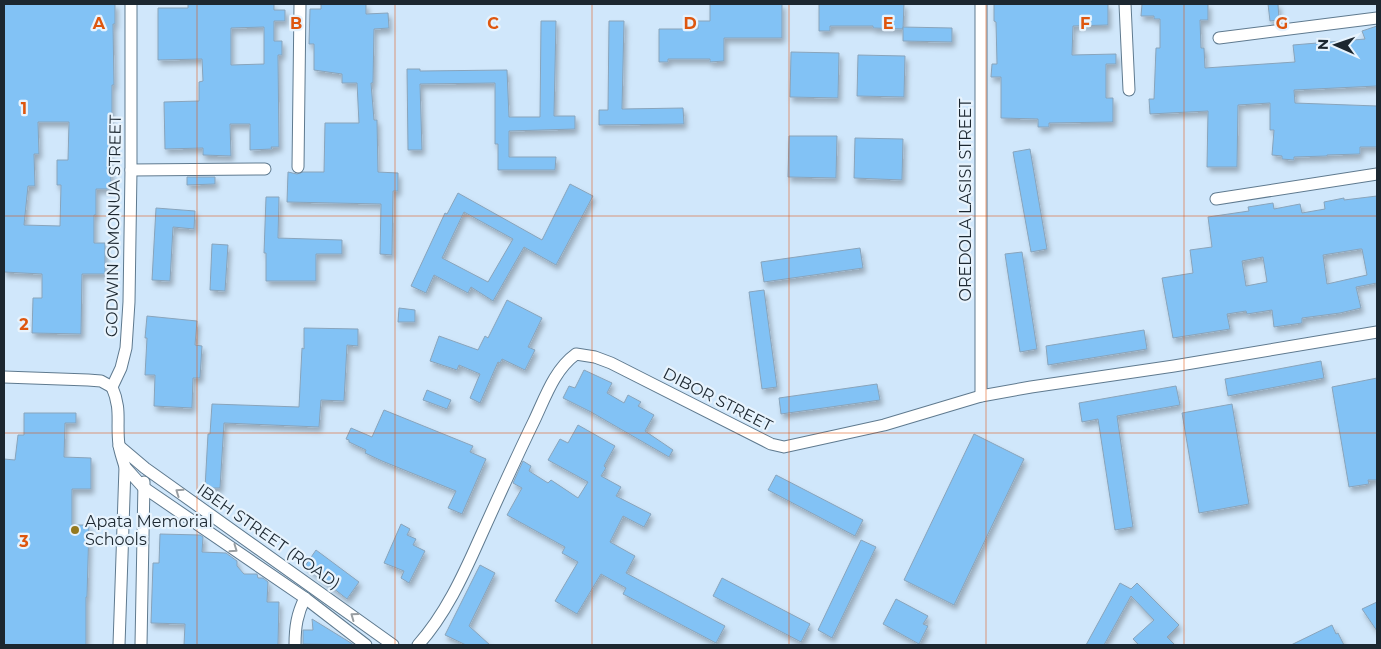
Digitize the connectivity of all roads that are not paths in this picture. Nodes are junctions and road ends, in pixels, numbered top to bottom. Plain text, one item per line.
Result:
1 (131, 4) edge
2 (300, 4) edge
3 (981, 4) edge
4 (1125, 4) edge
5 (1377, 18) edge
6 (1219, 38) dead end
7 (1129, 90) dead end
8 (298, 168) dead end
9 (265, 169) dead end
10 (131, 170) junction
11 (1377, 174) edge
12 (1216, 199) dead end
13 (1377, 332) edge
14 (4, 376) edge
15 (112, 386) junction
16 (981, 396) junction
17 (123, 449) junction
18 (125, 468) junction
19 (145, 468) junction
20 (143, 487) junction
21 (305, 598) junction
22 (119, 645) edge
23 (141, 645) edge
24 (295, 645) edge
25 (366, 645) edge
26 (393, 645) edge
27 (418, 645) edge

1 - 10 street, GODWIN OMONUA STREET
2 - 8 street
3 - 16 street, OREDOLA LASISI STREET
4 - 7 street
5 - 6 street
9 - 10 street
10 - 15 street, GODWIN OMONUA STREET
11 - 12 street
13 - 16 street, DIBOR STREET
14 - 15 street
15 - 17 street
16 - 27 street, DIBOR STREET
17 - 18 street
17 - 19 street, IBEH STREET (ROAD)
18 - 20 street, IBEH STREET (ROAD)
18 - 22 street
19 - 20 street
26 -> 19 street, IBEH STREET (ROAD)
20 -> 21 street, IBEH STREET (ROAD)
20 - 23 street
21 - 24 street
21 - 25 street, IBEH STREET (ROAD)

